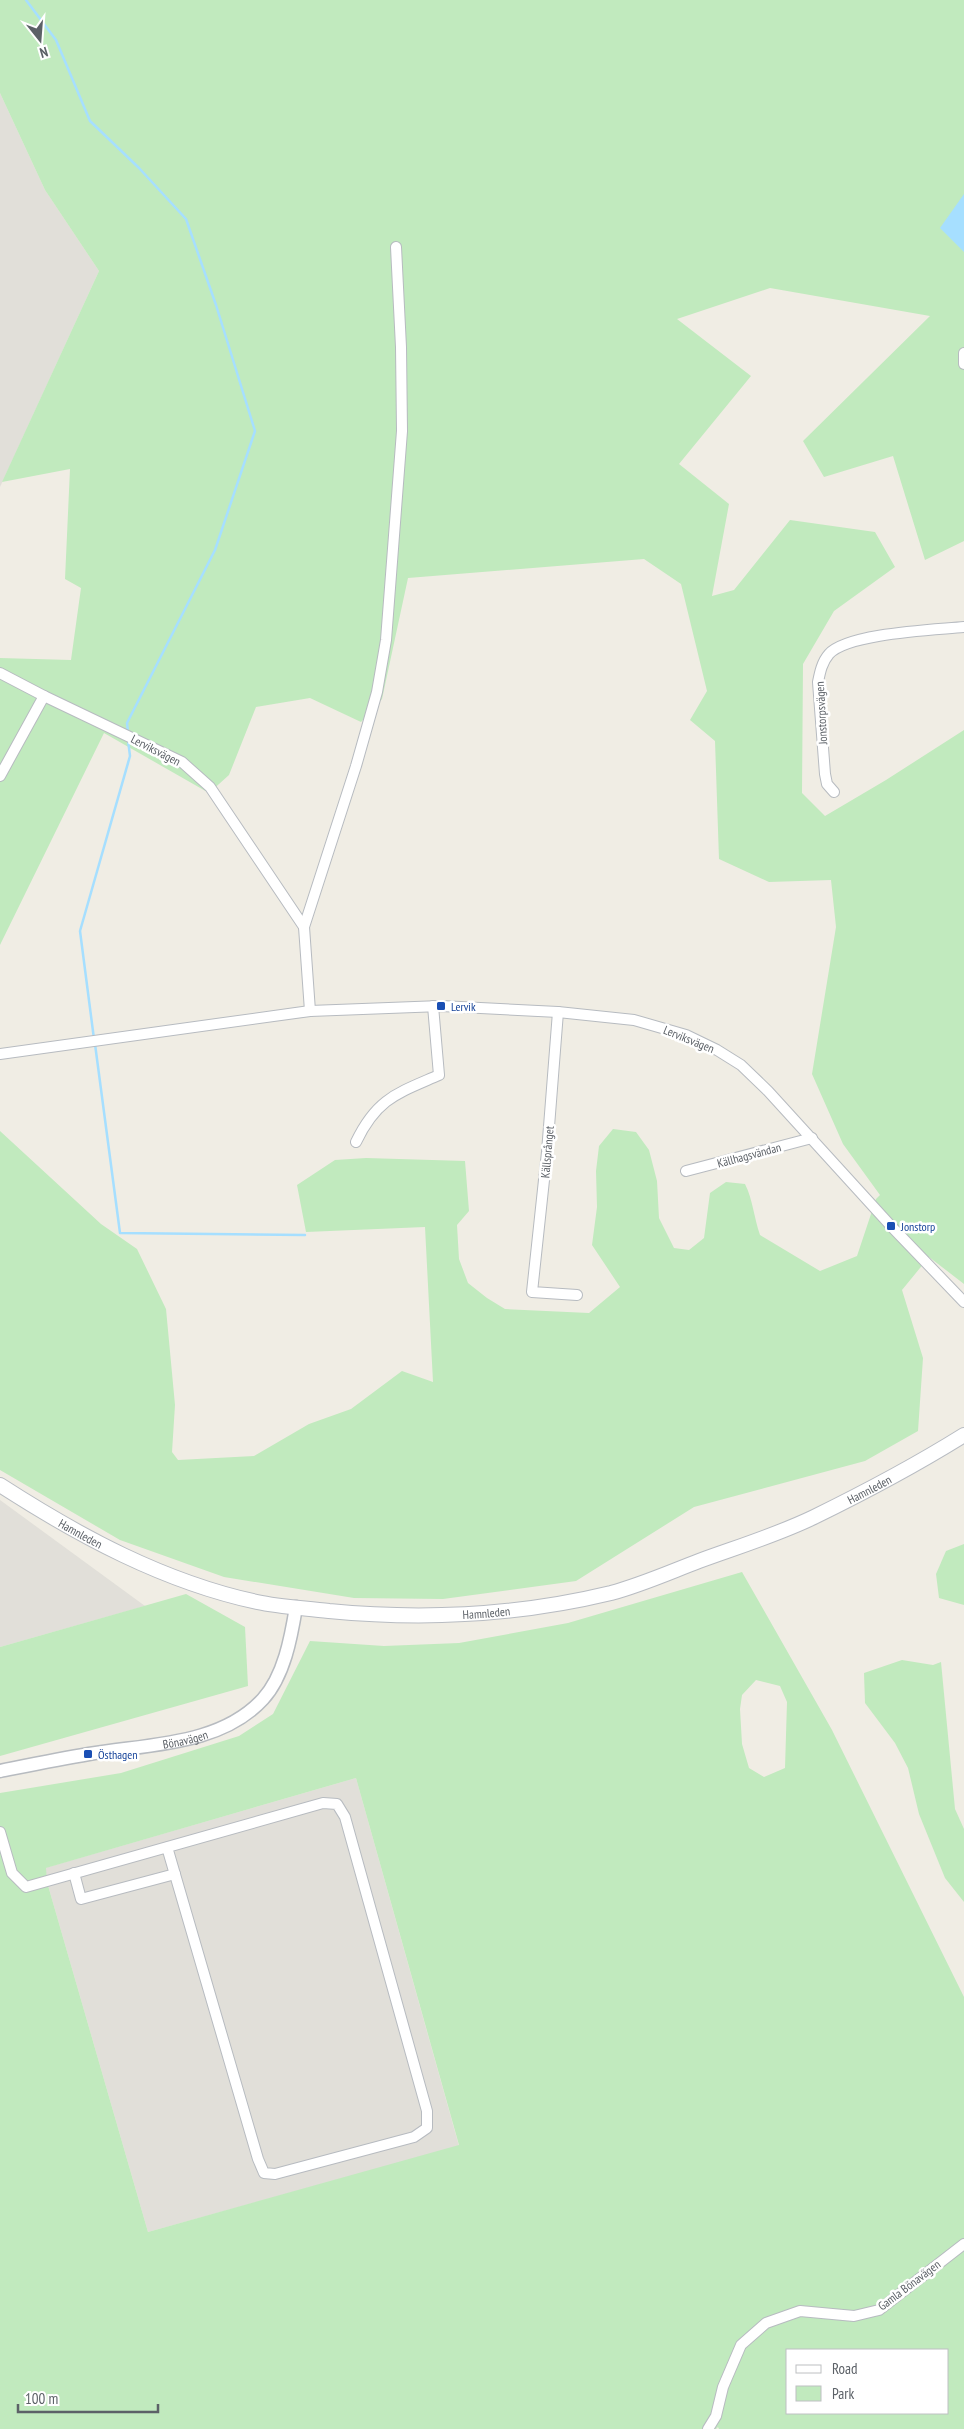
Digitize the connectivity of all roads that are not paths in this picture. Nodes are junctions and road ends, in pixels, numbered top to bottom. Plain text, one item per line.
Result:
1 (396, 247) dead end
2 (964, 353) edge
3 (964, 364) edge
4 (964, 627) edge
5 (0, 673) edge
6 (44, 696) junction
7 (0, 776) edge
8 (834, 792) dead end
9 (304, 927) junction
10 (433, 1006) junction
11 (310, 1011) junction
12 (558, 1012) junction
13 (0, 1054) edge
14 (812, 1138) junction
15 (356, 1142) dead end
16 (686, 1171) dead end
17 (577, 1295) dead end
18 (964, 1302) edge
19 (964, 1435) edge
20 (0, 1485) edge
21 (296, 1607) junction
22 (0, 1772) edge
23 (0, 1832) edge
24 (167, 1848) junction
25 (74, 1873) junction
26 (175, 1874) junction
27 (964, 2244) edge
28 (708, 2429) edge

1 - 9 street, Lerviksvägen
2 - 3 street
4 - 8 street, Jonstorpsvägen
5 - 6 street, Lerviksvägen
6 - 7 street
6 - 9 street, Lerviksvägen
9 - 11 street, Lerviksvägen
10 - 11 street, Lerviksvägen
10 - 12 street, Lerviksvägen
10 - 15 street
11 - 13 street, Lerviksvägen
12 - 14 street, Lerviksvägen
12 - 17 street, Källsprånget
14 - 16 street, Källhagsvändan
14 - 18 street, Lerviksvägen
19 - 21 main road, Hamnleden
20 - 21 main road, Hamnleden
21 - 22 street, Bönavägen
23 - 25 street
24 - 25 street
24 - 26 street
24 - 26 street
25 - 26 street
27 - 28 street, Gamla Bönavägen

